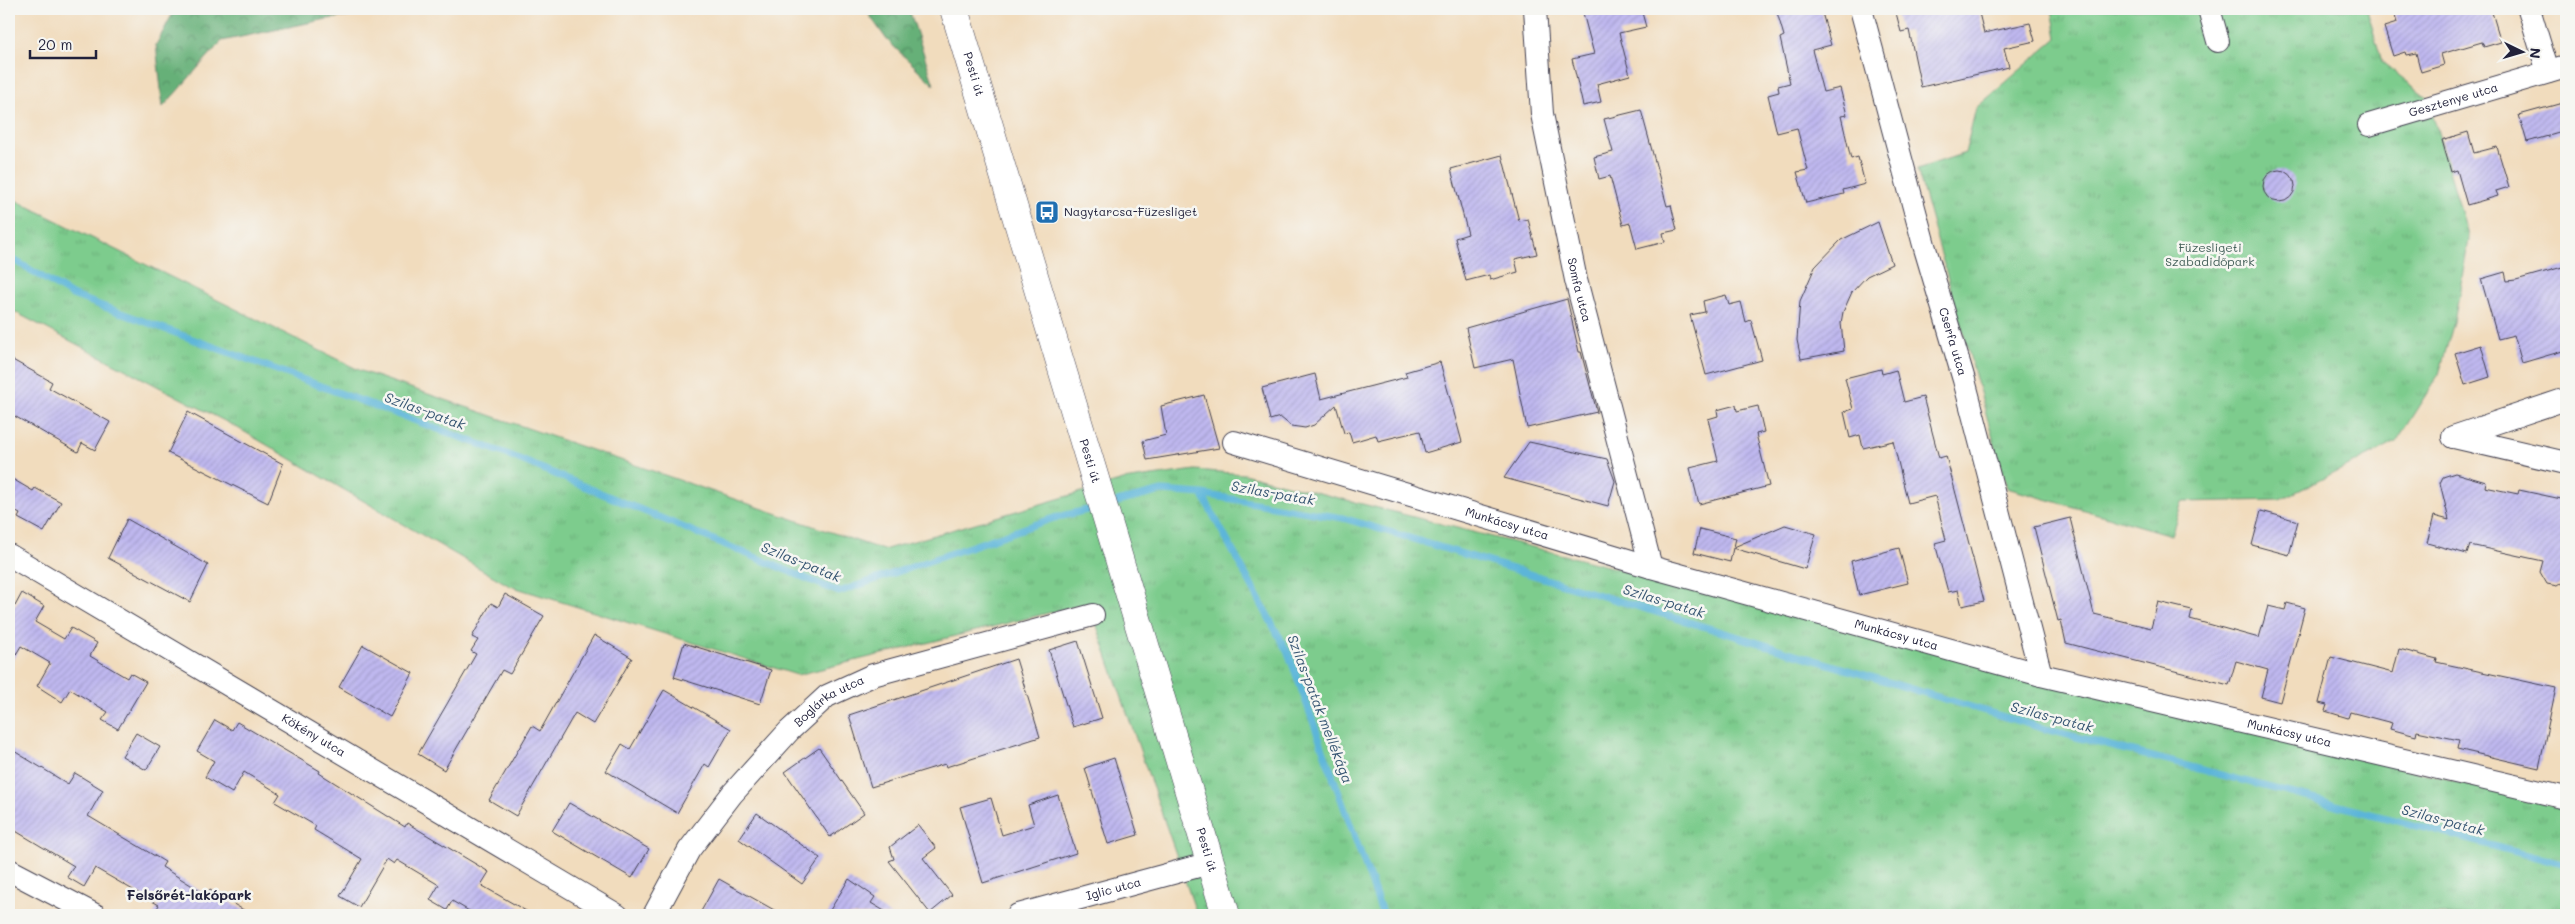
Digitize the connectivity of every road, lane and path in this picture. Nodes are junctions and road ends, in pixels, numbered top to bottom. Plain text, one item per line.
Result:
1 (954, 9) edge
2 (1535, 9) edge
3 (1861, 9) edge
4 (2209, 9) edge
5 (2529, 9) edge
6 (2218, 41) dead end
7 (2557, 69) edge
8 (2369, 125) dead end
9 (2566, 399) edge
10 (1234, 442) dead end
11 (2566, 463) edge
12 (9, 555) edge
13 (1652, 567) junction
14 (1093, 615) dead end
15 (2042, 675) junction
16 (2566, 798) edge
17 (1210, 863) junction
18 (9, 870) edge
19 (95, 915) edge
20 (617, 915) edge
21 (654, 915) edge
22 (1018, 915) edge
23 (1226, 915) edge

1 - 17 main road, Pesti út
2 - 13 street, Somfa utca
3 - 15 street, Cserfa utca
4 - 6 street
5 - 7 street
7 - 8 street, Gesztenye utca
9 - 11 street
10 - 13 street, Munkácsy utca
12 - 20 street, Kökény utca
13 - 15 street, Munkácsy utca
14 - 21 street, Boglárka utca
15 - 16 street, Munkácsy utca
17 - 22 street, Iglic utca
17 - 23 main road, Pesti út
18 - 19 street

